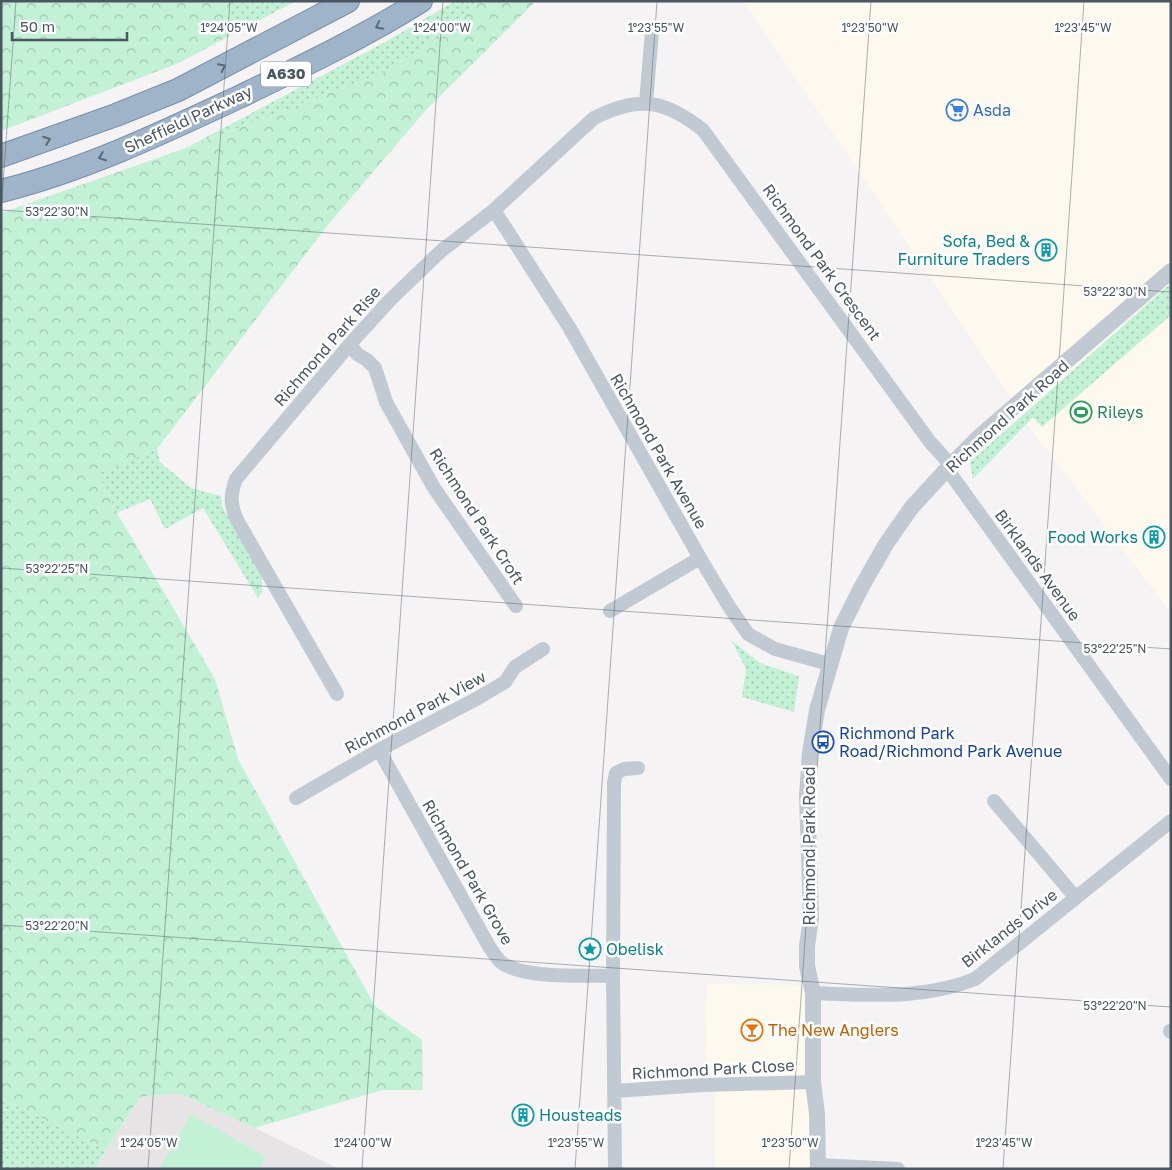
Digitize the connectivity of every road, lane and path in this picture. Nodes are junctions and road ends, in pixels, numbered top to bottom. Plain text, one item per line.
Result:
1 (348, 1) edge
2 (421, 1) edge
3 (652, 31) dead end
4 (646, 103) junction
5 (7, 154) edge
6 (1, 192) edge
7 (494, 210) junction
8 (1171, 271) edge
9 (350, 344) junction
10 (949, 467) junction
11 (700, 558) junction
12 (516, 606) dead end
13 (610, 611) dead end
14 (543, 649) dead end
15 (829, 664) junction
16 (338, 694) dead end
17 (379, 750) junction
18 (638, 768) dead end
19 (1171, 779) edge
20 (296, 798) dead end
21 (994, 801) dead end
22 (1171, 821) edge
23 (1076, 898) junction
24 (613, 976) junction
25 (813, 993) junction
26 (813, 1082) junction
27 (615, 1091) junction
28 (818, 1167) edge
29 (615, 1169) edge
30 (898, 1169) edge

5 -> 1 highway, Sheffield Parkway / A630
2 -> 6 highway, Sheffield Parkway / A630
3 - 4 street
4 - 7 street, Richmond Park Rise
4 - 10 street, Richmond Park Crescent
7 - 9 street, Richmond Park Rise
7 - 11 street, Richmond Park Avenue
8 - 10 street, Richmond Park Road
9 - 12 street, Richmond Park Croft
9 - 16 street, Richmond Park Rise
10 - 15 street, Richmond Park Road
10 - 19 street, Birklands Avenue
11 - 13 street
11 - 15 street, Richmond Park Avenue
14 - 17 street, Richmond Park View
15 - 25 street, Richmond Park Road
17 - 20 street, Richmond Park View
17 - 24 street, Richmond Park Grove
18 - 24 street
21 - 23 street
22 - 23 street, Birklands Drive
23 - 25 street, Birklands Drive
24 - 27 street
25 - 26 street, Richmond Park Road
26 - 27 street, Richmond Park Close
26 - 28 street, Richmond Park Road
27 - 29 street
28 - 30 street

